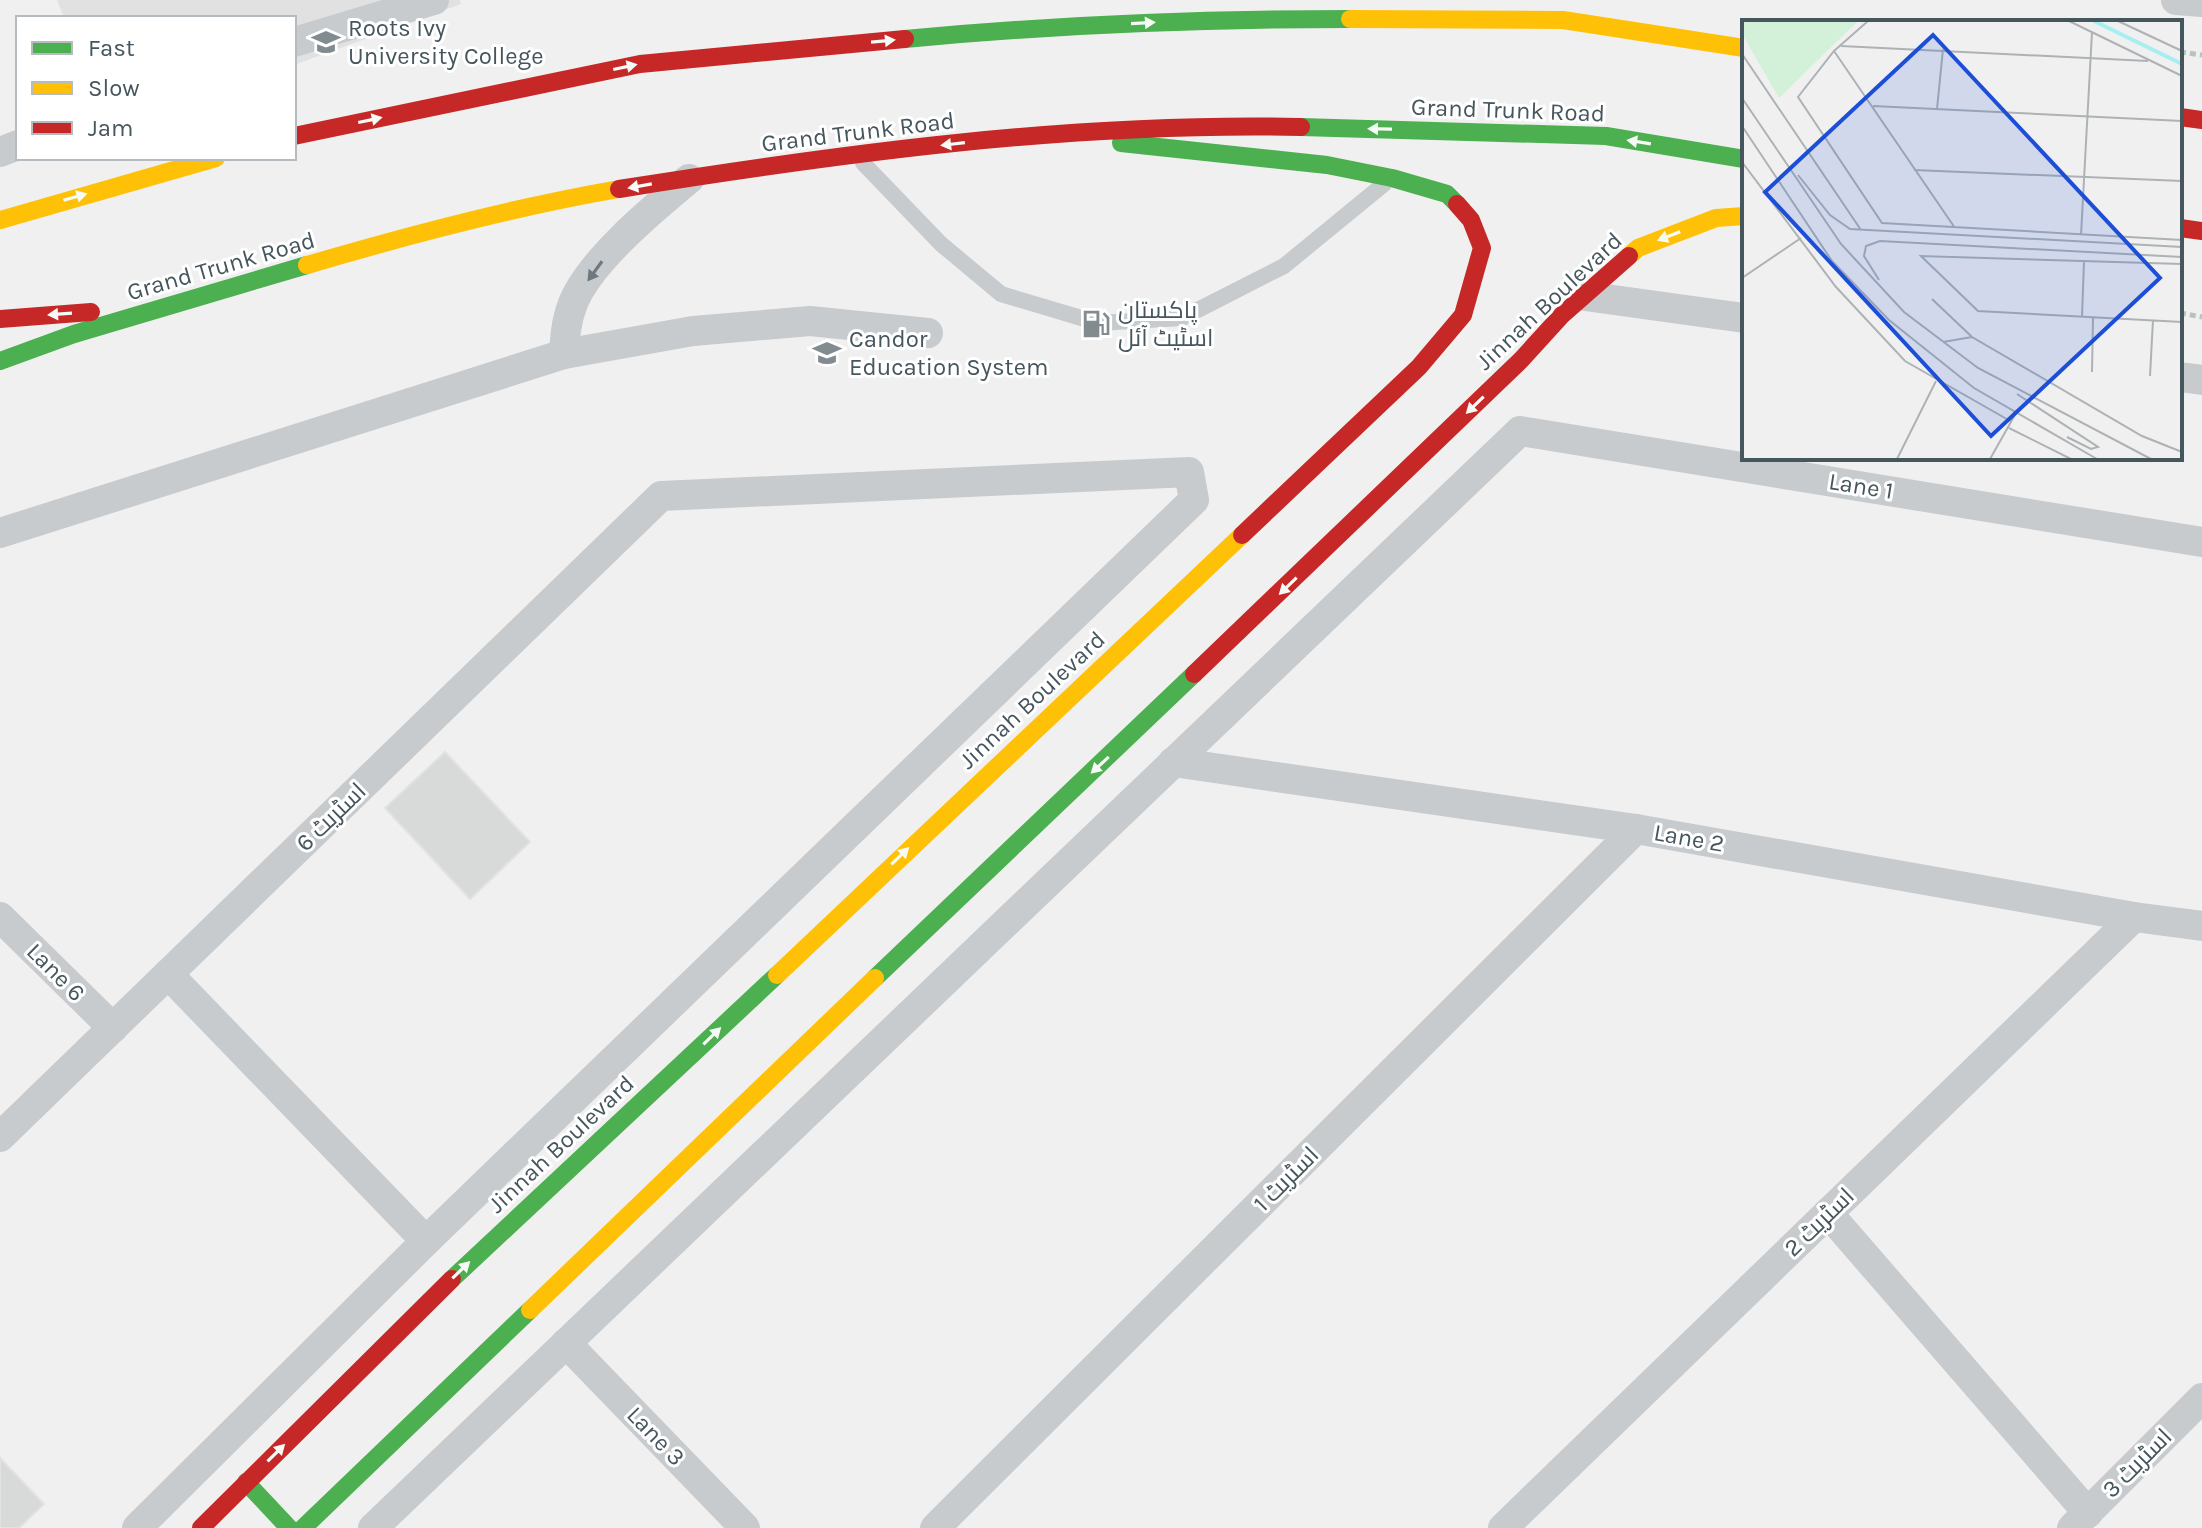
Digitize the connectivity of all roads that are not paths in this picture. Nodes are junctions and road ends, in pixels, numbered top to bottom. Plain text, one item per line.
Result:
1 (434, 0) edge
2 (1362, 0) edge
3 (1489, 0) edge
4 (2176, 0) edge
5 (2202, 2) edge
6 (1361, 19) junction
7 (1489, 20) junction
8 (296, 41) edge
9 (1742, 48) edge
10 (2182, 117) edge
11 (2202, 120) edge
12 (296, 136) edge
13 (991, 139) junction
14 (857, 156) junction
15 (1742, 159) edge
16 (209, 160) edge
17 (690, 178) junction
18 (1392, 178) junction
19 (1742, 216) edge
20 (0, 220) edge
21 (2182, 228) edge
22 (2202, 231) edge
23 (1585, 296) junction
24 (165, 307) junction
25 (1742, 318) edge
26 (0, 319) edge
27 (928, 333) dead end
28 (564, 354) junction
29 (0, 361) edge
30 (2182, 377) edge
31 (2202, 380) edge
32 (0, 533) edge
33 (2202, 542) edge
34 (1173, 762) junction
35 (1636, 829) junction
36 (0, 917) edge
37 (2134, 917) junction
38 (2202, 926) edge
39 (168, 974) junction
40 (113, 1028) junction
41 (634, 1040) junction
42 (672, 1075) junction
43 (725, 1125) junction
44 (0, 1137) edge
45 (760, 1156) junction
46 (1828, 1213) junction
47 (426, 1241) junction
48 (566, 1343) junction
49 (2202, 1398) edge
50 (246, 1482) junction
51 (2080, 1520) edge
52 (137, 1528) edge
53 (201, 1528) edge
54 (289, 1528) edge
55 (303, 1528) edge
56 (373, 1528) edge
57 (745, 1528) edge
58 (935, 1528) edge
59 (1503, 1528) edge

1 - 8 street
2 - 6 lane
3 - 7 lane
4 - 5 street
6 - 7 main road
12 -> 6 main road
7 - 9 main road
10 - 11 main road
13 -> 14 main road, Grand Trunk Road
15 -> 13 main road, Grand Trunk Road
13 - 18 main road, Jinnah Boulevard
14 - 17 main road, Grand Trunk Road
14 - 18 lane
20 -> 16 main road
17 -> 24 main road, Grand Trunk Road
17 -> 28 street
42 -> 18 main road, Jinnah Boulevard
19 -> 23 main road, Jinnah Boulevard
21 - 22 main road
23 - 25 street
23 -> 43 main road, Jinnah Boulevard
24 -> 26 main road
24 - 29 main road, Grand Trunk Road
27 - 28 street
28 - 32 street
30 - 31 street
33 - 34 street, Lane 1
34 - 35 street, Lane 2
34 - 45 street
35 - 37 street, Lane 2
35 - 58 street, اسٹریٹ 1
36 - 40 street, Lane 6
37 - 38 street, Lane 2
37 - 46 street, اسٹریٹ 2
39 - 40 street, اسٹریٹ 6
39 - 41 street, اسٹریٹ 6
39 - 47 street
40 - 44 street, اسٹریٹ 6
41 - 42 street
41 - 47 street
50 -> 42 main road, Jinnah Boulevard
43 - 45 street
43 - 55 main road, Jinnah Boulevard
45 - 48 street
46 - 51 street
46 - 59 street, اسٹریٹ 2
47 - 52 street
48 - 56 street
48 - 57 street, Lane 3
49 - 51 street, اسٹریٹ 3
50 - 53 main road, Jinnah Boulevard
50 - 54 main road

